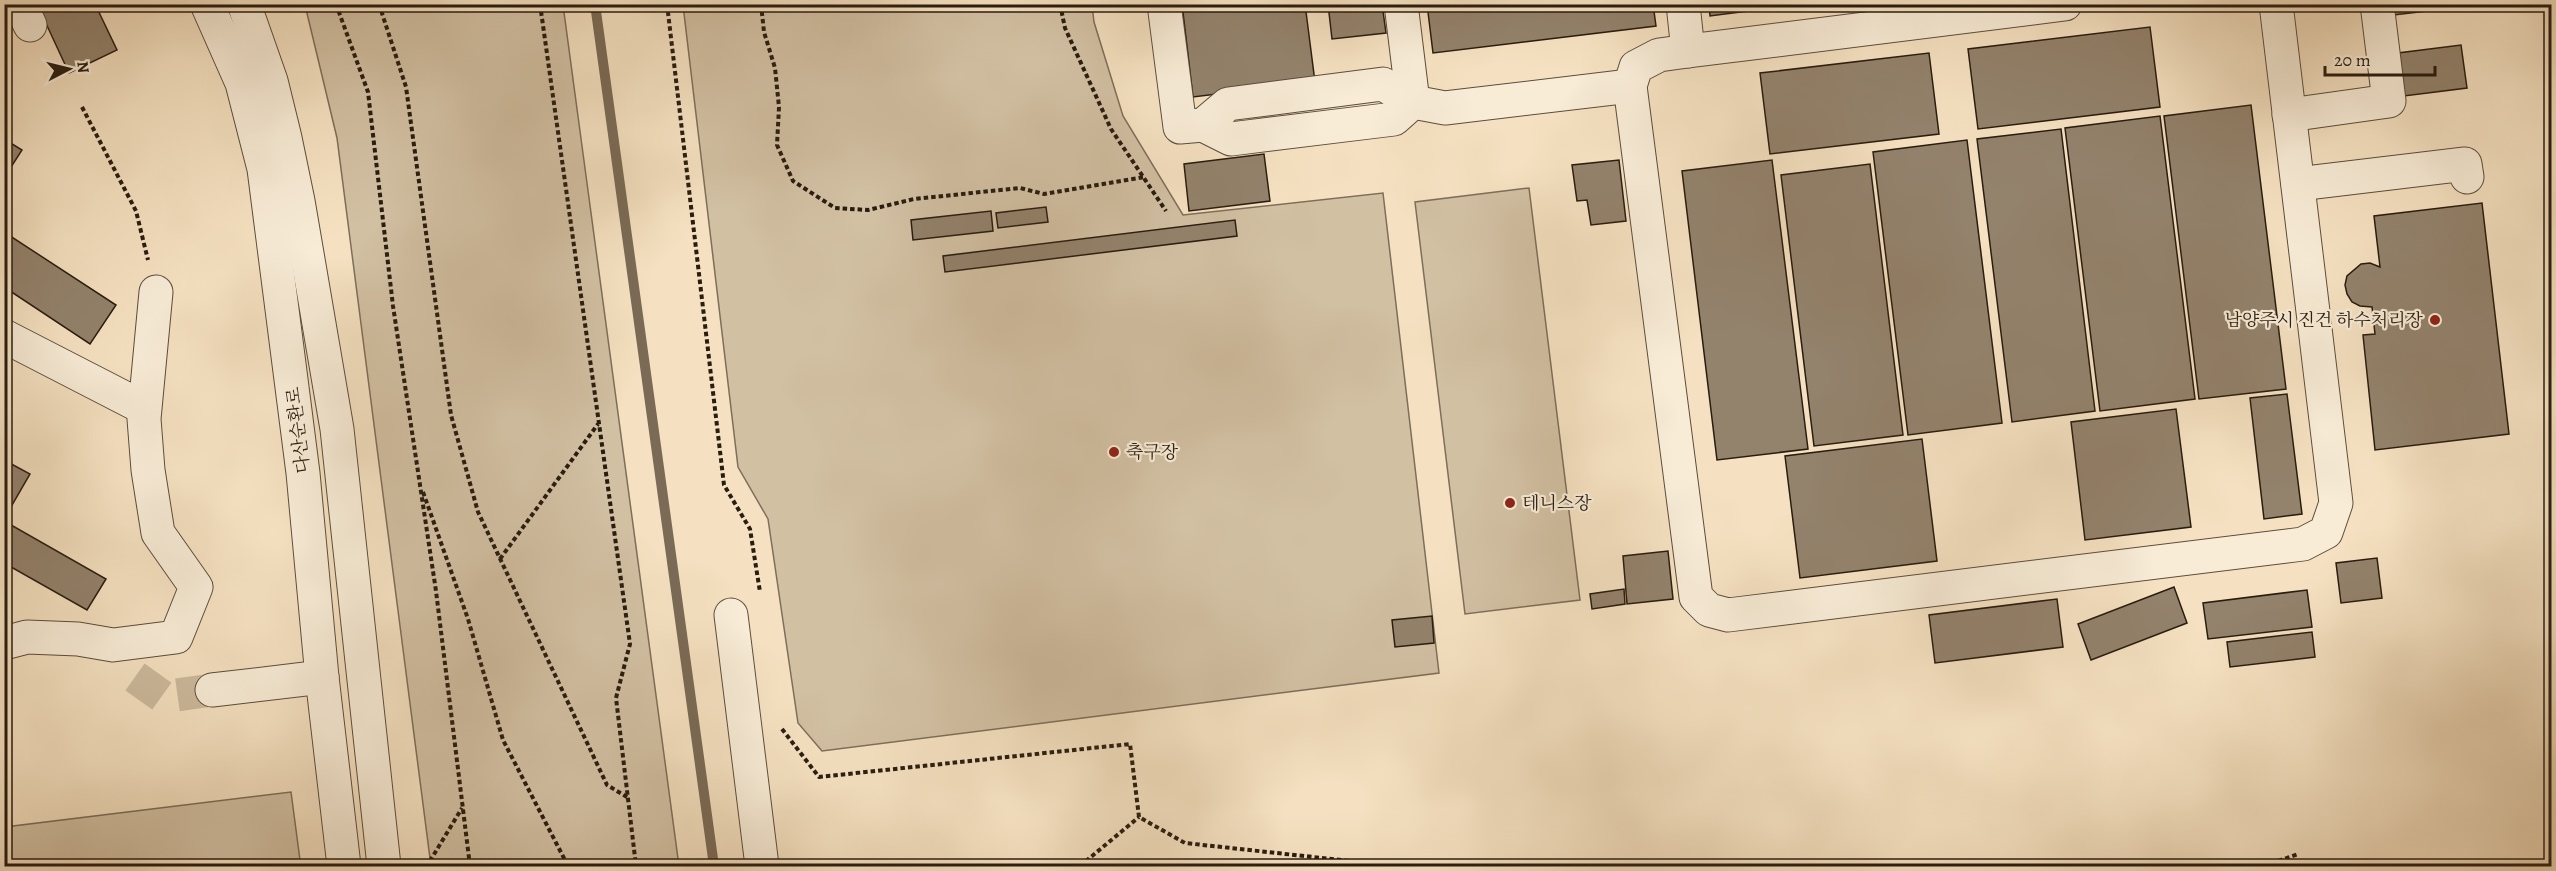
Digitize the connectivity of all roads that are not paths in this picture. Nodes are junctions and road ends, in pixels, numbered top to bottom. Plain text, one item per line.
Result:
1 (207, 4) edge
2 (244, 4) edge
3 (1164, 4) edge
4 (1401, 4) edge
5 (1683, 4) edge
6 (2065, 4) edge
7 (2276, 4) edge
8 (2377, 4) edge
9 (1688, 51) junction
10 (1630, 86) junction
11 (1413, 102) junction
12 (2289, 115) junction
13 (2467, 177) dead end
14 (2298, 184) junction
15 (156, 292) road end
16 (4, 336) edge
17 (144, 408) junction
18 (731, 615) dead end
19 (4, 643) edge
20 (322, 677) junction
21 (212, 690) tunnel mouth
22 (344, 867) edge
23 (384, 867) edge
24 (762, 867) edge

1 - 20 street, 다산순환로
2 - 23 street, 다산순환로
3 - 11 street
4 - 11 street
5 - 9 street
6 - 9 street
7 - 12 street
8 - 12 street
9 - 10 street
10 - 11 street
10 - 14 street
12 - 14 street
13 - 14 street
15 - 17 street
16 - 17 street
17 - 19 street
18 - 24 street
20 - 21 street
20 - 22 street, 다산순환로

